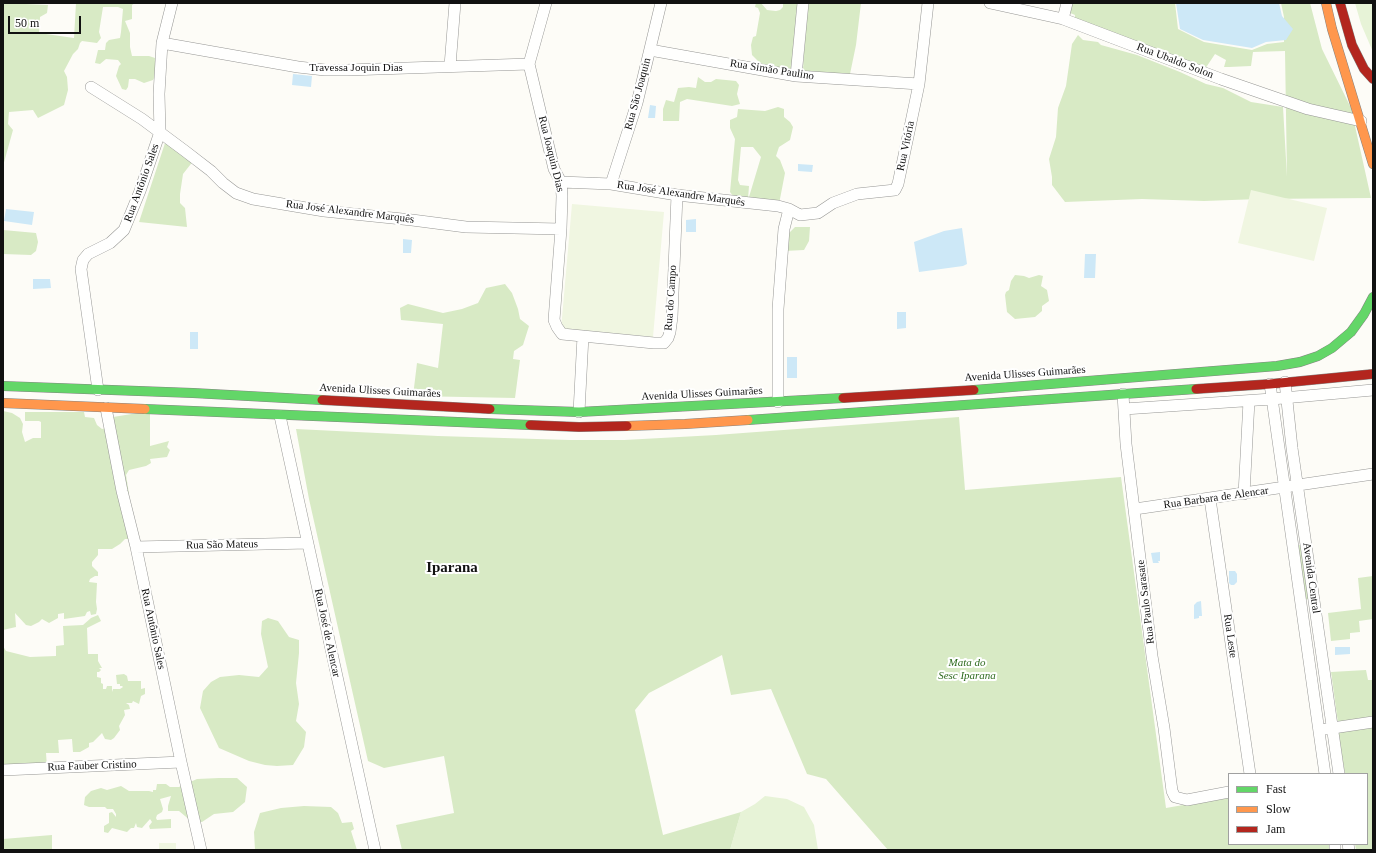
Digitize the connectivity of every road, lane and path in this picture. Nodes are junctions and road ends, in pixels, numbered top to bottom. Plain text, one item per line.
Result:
1 (172, 3) edge
2 (455, 3) edge
3 (546, 3) edge
4 (661, 3) edge
5 (803, 3) edge
6 (928, 3) edge
7 (990, 3) edge
8 (1067, 3) edge
9 (1326, 3) edge
10 (1340, 3) edge
11 (1063, 19) junction
12 (162, 43) junction
13 (650, 50) junction
14 (529, 64) junction
15 (450, 66) junction
16 (796, 76) junction
17 (1373, 79) edge
18 (919, 84) junction
19 (91, 87) dead end
20 (1361, 121) junction
21 (160, 132) junction
22 (1373, 164) edge
23 (561, 182) junction
24 (611, 184) junction
25 (677, 195) junction
26 (789, 209) junction
27 (800, 215) joint
28 (562, 229) junction
29 (1373, 297) edge
30 (582, 336) junction
31 (1209, 371) junction
32 (1373, 374) edge
33 (1285, 382) junction
34 (1270, 384) junction
35 (3, 386) edge
36 (1210, 388) junction
37 (98, 390) junction
38 (1373, 390) edge
39 (193, 393) junction
40 (1123, 394) junction
41 (1286, 398) junction
42 (1272, 399) junction
43 (1249, 401) junction
44 (778, 402) junction
45 (3, 404) edge
46 (106, 408) junction
47 (1124, 409) junction
48 (192, 412) junction
49 (579, 412) junction
50 (280, 416) junction
51 (1373, 474) edge
52 (1297, 486) junction
53 (1284, 488) junction
54 (1244, 494) junction
55 (1210, 499) junction
56 (1135, 509) junction
57 (1305, 541) junction
58 (308, 543) junction
59 (1292, 543) junction
60 (136, 547) junction
61 (1373, 722) edge
62 (1333, 728) junction
63 (1319, 730) junction
64 (181, 762) junction
65 (3, 770) edge
66 (1250, 773) edge
67 (1324, 773) edge
68 (1339, 773) edge
69 (1228, 792) edge
70 (201, 850) edge
71 (375, 850) edge

1 - 12 street, Rua Antônio Sales
2 - 15 street
3 - 14 street, Rua Joaquin Dias
4 - 13 street, Rua São Joaquin
5 - 16 street
6 - 18 street, Rua Vitória
7 - 11 street, Rua Ubaldo Solon
8 - 11 street
9 - 20 main road
10 - 17 main road
11 - 20 street, Rua Ubaldo Solon
12 - 15 street, Travessa Joquin Dias
12 - 21 street, Rua Antônio Sales
13 - 16 street, Rua Simão Paulino
13 - 24 street, Rua São Joaquin
14 - 15 street, Travessa Joquin Dias
14 - 23 street, Rua Joaquin Dias
16 - 18 street, Rua Simão Paulino
18 - 27 street, Rua Vitória
19 - 21 street, Rua José Alexandre Marquês
20 - 22 main road
21 - 28 street, Rua José Alexandre Marquês
21 - 37 street, Rua Antônio Sales
23 - 24 street, Rua José Alexandre Marquês
23 - 28 street, Rua Joaquin Dias
24 - 25 street, Rua José Alexandre Marquês
25 - 26 street, Rua José Alexandre Marquês
25 - 30 street, Rua do Campo
26 - 27 street, Rua José Alexandre Marquês
26 - 44 street
28 - 30 street, Rua Joaquin Dias
29 - 31 main road, Avenida Ulisses Guimarães
30 - 49 street
31 - 36 main road
31 - 44 main road, Avenida Ulisses Guimarães
32 - 33 main road
33 - 34 main road
33 - 41 street, Avenida Central
34 - 36 main road
34 - 42 street, Avenida Central
35 - 37 main road, Avenida Ulisses Guimarães
36 - 40 main road
37 - 39 main road, Avenida Ulisses Guimarães
38 - 41 street
39 - 48 main road
39 - 49 main road, Avenida Ulisses Guimarães
40 - 47 street, Rua Paulo Sarasate
40 - 50 main road
41 - 42 street
41 - 52 street, Avenida Central
42 - 43 street
42 - 53 street, Avenida Central
43 - 47 street
43 - 54 street
44 - 49 main road, Avenida Ulisses Guimarães
45 - 46 main road
46 - 48 main road
46 - 60 street, Rua Antônio Sales
47 - 56 street, Rua Paulo Sarasate
48 - 50 main road
50 - 58 street, Rua José de Alencar
51 - 52 street, Rua Barbara de Alencar
52 - 53 street, Rua Barbara de Alencar
52 - 57 street, Avenida Central
53 - 54 street, Rua Barbara de Alencar
53 - 59 street, Avenida Central
54 - 55 street, Rua Barbara de Alencar
55 - 56 street, Rua Barbara de Alencar
55 - 66 street, Rua Leste
56 - 69 street, Rua Paulo Sarasate
57 - 59 street
57 - 62 street, Avenida Central
58 - 60 street, Rua São Mateus
58 - 71 street, Rua José de Alencar
59 - 63 street, Avenida Central
60 - 64 street, Rua Antônio Sales
61 - 62 street
62 - 63 street
62 - 68 street, Avenida Central
63 - 67 street, Avenida Central
64 - 65 street, Rua Fauber Cristino
64 - 70 street, Rua Antônio Sales

